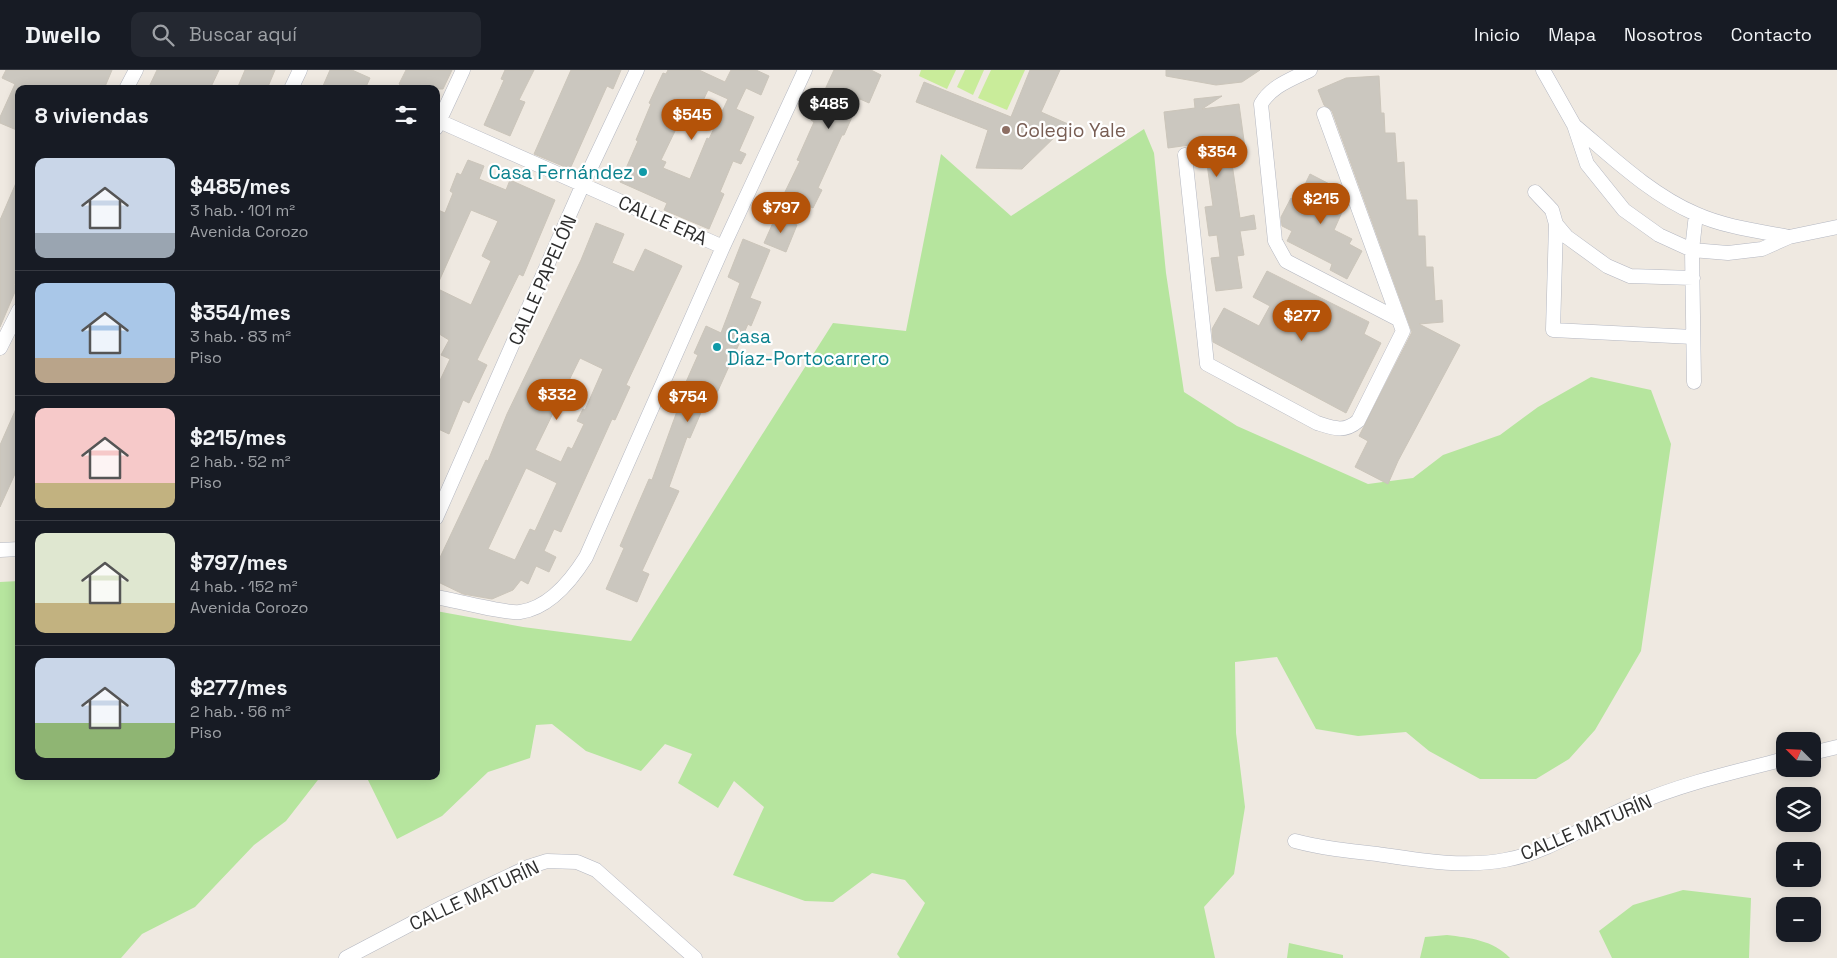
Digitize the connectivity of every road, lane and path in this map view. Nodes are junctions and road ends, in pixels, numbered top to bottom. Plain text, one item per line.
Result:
1 (136, 70) edge
2 (300, 70) edge
3 (463, 70) edge
4 (637, 70) edge
5 (805, 70) edge
6 (1310, 70) edge
7 (1543, 70) edge
8 (128, 85) edge
9 (294, 85) edge
10 (1324, 114) dead end
11 (440, 121) edge
12 (1574, 125) junction
13 (440, 126) edge
14 (1186, 155) dead end
15 (583, 184) junction
16 (1535, 192) dead end
17 (1696, 214) junction
18 (1556, 224) junction
19 (1837, 227) edge
20 (1789, 237) junction
21 (723, 247) junction
22 (1692, 250) junction
23 (1693, 278) junction
24 (15, 318) edge
25 (1396, 318) junction
26 (1693, 337) junction
27 (0, 348) edge
28 (1694, 382) dead end
29 (440, 509) edge
30 (15, 548) edge
31 (0, 550) edge
32 (440, 598) edge
33 (1837, 747) edge
34 (1821, 751) edge
35 (1776, 761) edge
36 (1295, 840) dead end
37 (346, 958) edge
38 (695, 958) edge

1 - 8 street
2 - 9 street
3 - 11 street
4 - 15 street, CALLE PAPELÓN
5 - 21 street
6 - 25 street
7 - 12 street
10 - 25 street
12 - 17 street
12 - 22 street
13 - 15 street, CALLE ERA
14 - 25 street
15 - 21 street, CALLE ERA
15 - 29 street, CALLE PAPELÓN
16 - 18 street
17 - 20 street
17 - 22 street
18 - 23 street
18 - 26 street
19 - 20 street
20 - 22 street
21 - 32 street
22 - 23 street
23 - 26 street
24 - 27 street
26 - 28 street
30 - 31 street
33 - 34 street
35 - 36 street, CALLE MATURÍN
37 - 38 street, CALLE MATURÍN

